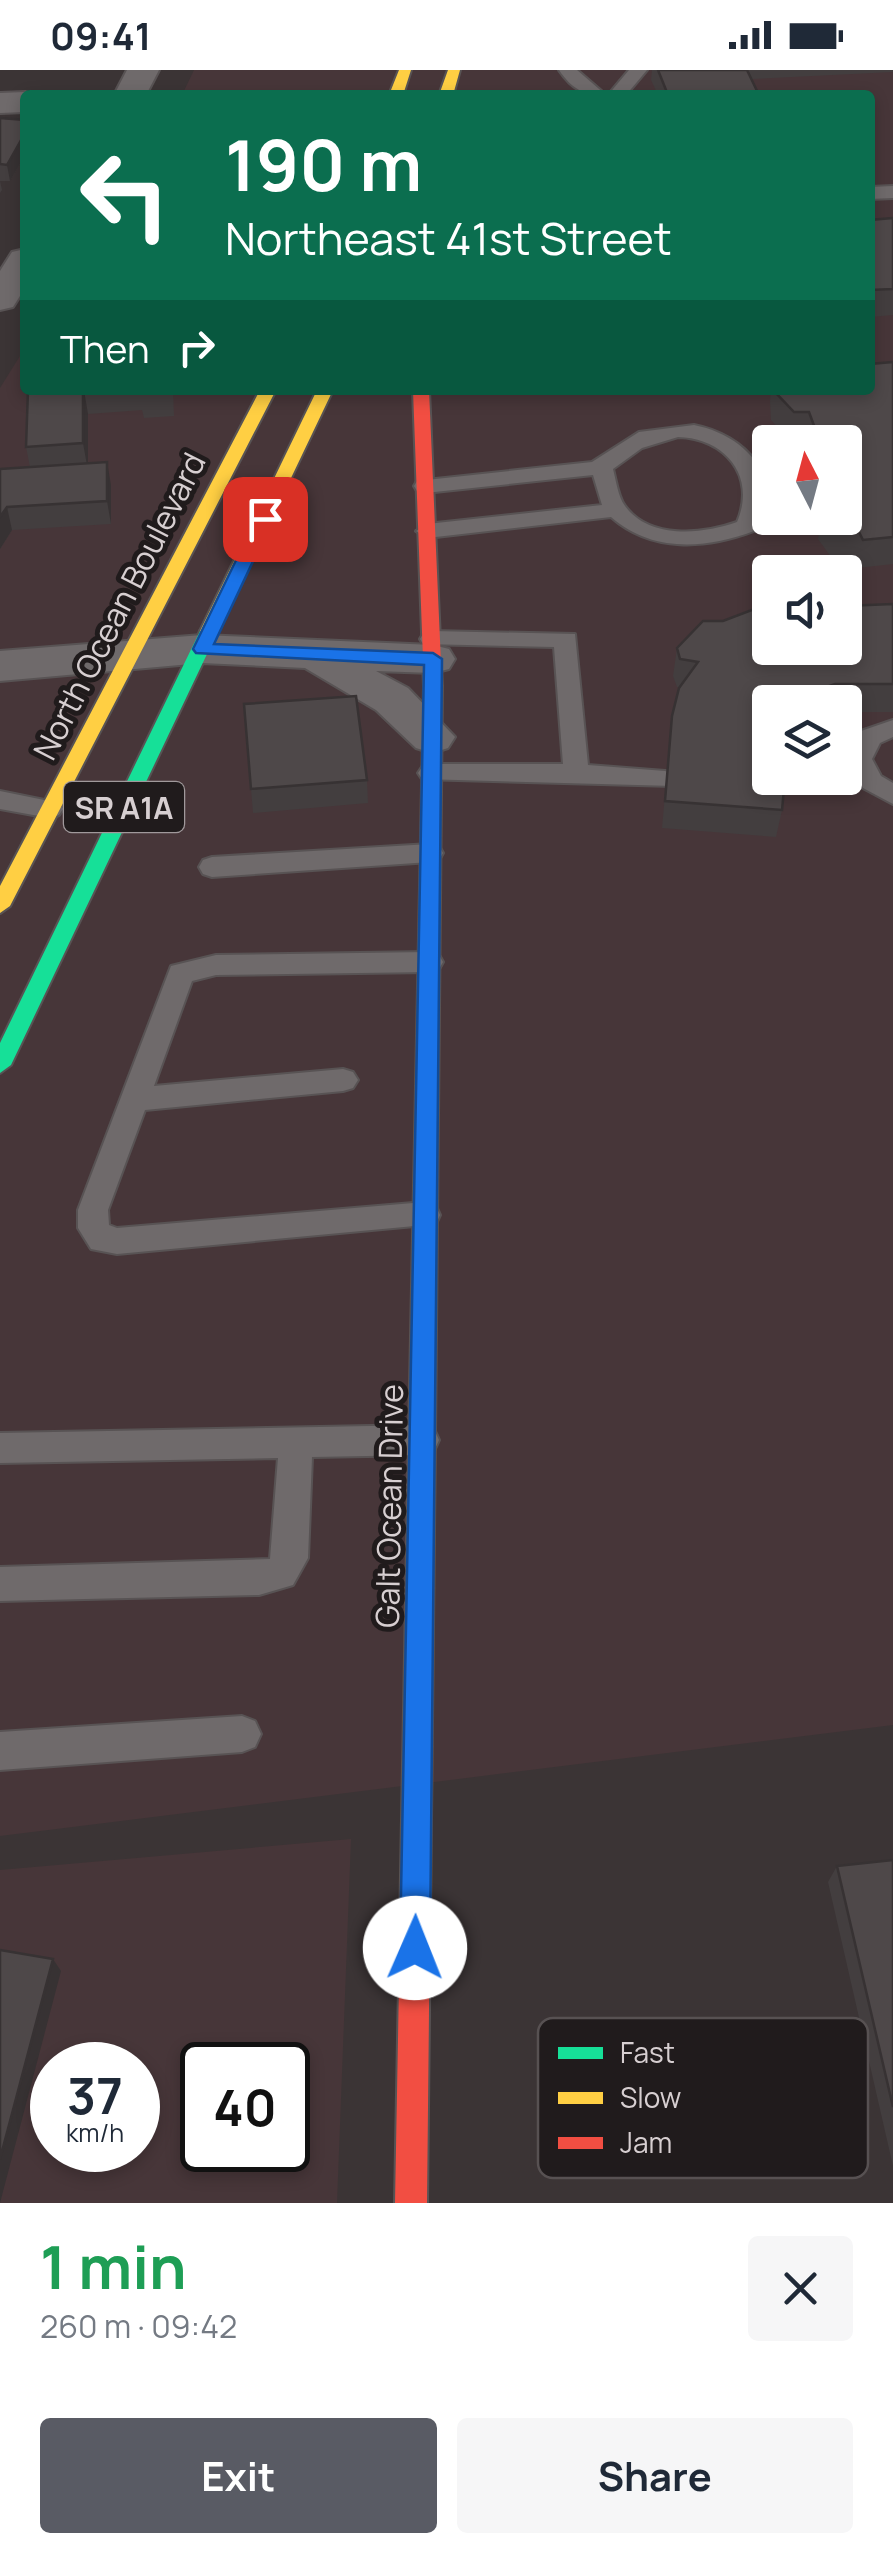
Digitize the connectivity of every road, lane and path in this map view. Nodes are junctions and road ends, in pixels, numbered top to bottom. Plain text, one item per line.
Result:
1 (568, 70) edge
2 (638, 70) edge
3 (589, 90) edge
4 (621, 90) edge
5 (20, 268) edge
6 (0, 299) edge
7 (265, 395) edge
8 (323, 395) edge
9 (422, 395) edge
10 (601, 467) junction
11 (534, 476) junction
12 (425, 486) junction
13 (616, 510) junction
14 (547, 519) junction
15 (427, 531) junction
16 (202, 649) junction
17 (432, 649) junction
18 (306, 654) junction
19 (129, 658) junction
20 (0, 666) edge
21 (893, 728) edge
22 (862, 748) edge
23 (431, 755) junction
24 (576, 773) junction
25 (862, 776) edge
26 (665, 780) edge
27 (893, 794) edge
28 (0, 800) edge
29 (50, 809) junction
30 (430, 853) junction
31 (212, 867) dead end
32 (0, 906) edge
33 (429, 962) junction
34 (0, 1065) edge
35 (343, 1080) dead end
36 (135, 1099) junction
37 (426, 1215) junction
38 (422, 1440) junction
39 (296, 1442) junction
40 (0, 1448) edge
41 (0, 1584) edge
42 (242, 1734) dead end
43 (0, 1751) edge
44 (412, 2203) edge

1 - 3 lane
2 - 4 lane
5 - 6 street
7 - 19 main road, North Ocean Boulevard / SR A1A
8 - 16 main road, SR A1A
9 - 12 main road, Galt Ocean Drive
10 - 11 lane
10 - 13 lane
10 - 13 lane
11 - 12 lane
11 - 14 lane
12 - 15 main road, Galt Ocean Drive
13 - 14 lane
14 - 15 lane
15 - 17 main road, Galt Ocean Drive
16 - 18 street
16 - 19 street
16 - 34 main road, SR A1A
17 - 18 street
17 - 23 main road, Galt Ocean Drive
17 - 24 lane
18 - 23 street
19 - 20 street
19 - 29 main road, North Ocean Boulevard / SR A1A
21 - 22 lane
23 - 24 lane
23 - 30 main road, Galt Ocean Drive
24 - 26 lane
25 - 27 lane
28 - 29 lane
29 - 32 main road, North Ocean Boulevard / SR A1A
30 - 31 lane
30 - 33 main road, Galt Ocean Drive
33 - 36 lane
33 - 37 main road, Galt Ocean Drive
35 - 36 lane
36 - 37 lane
37 - 38 main road, Galt Ocean Drive
38 - 39 lane
38 - 44 main road, Galt Ocean Drive
39 - 40 lane
39 - 41 lane
42 - 43 lane

